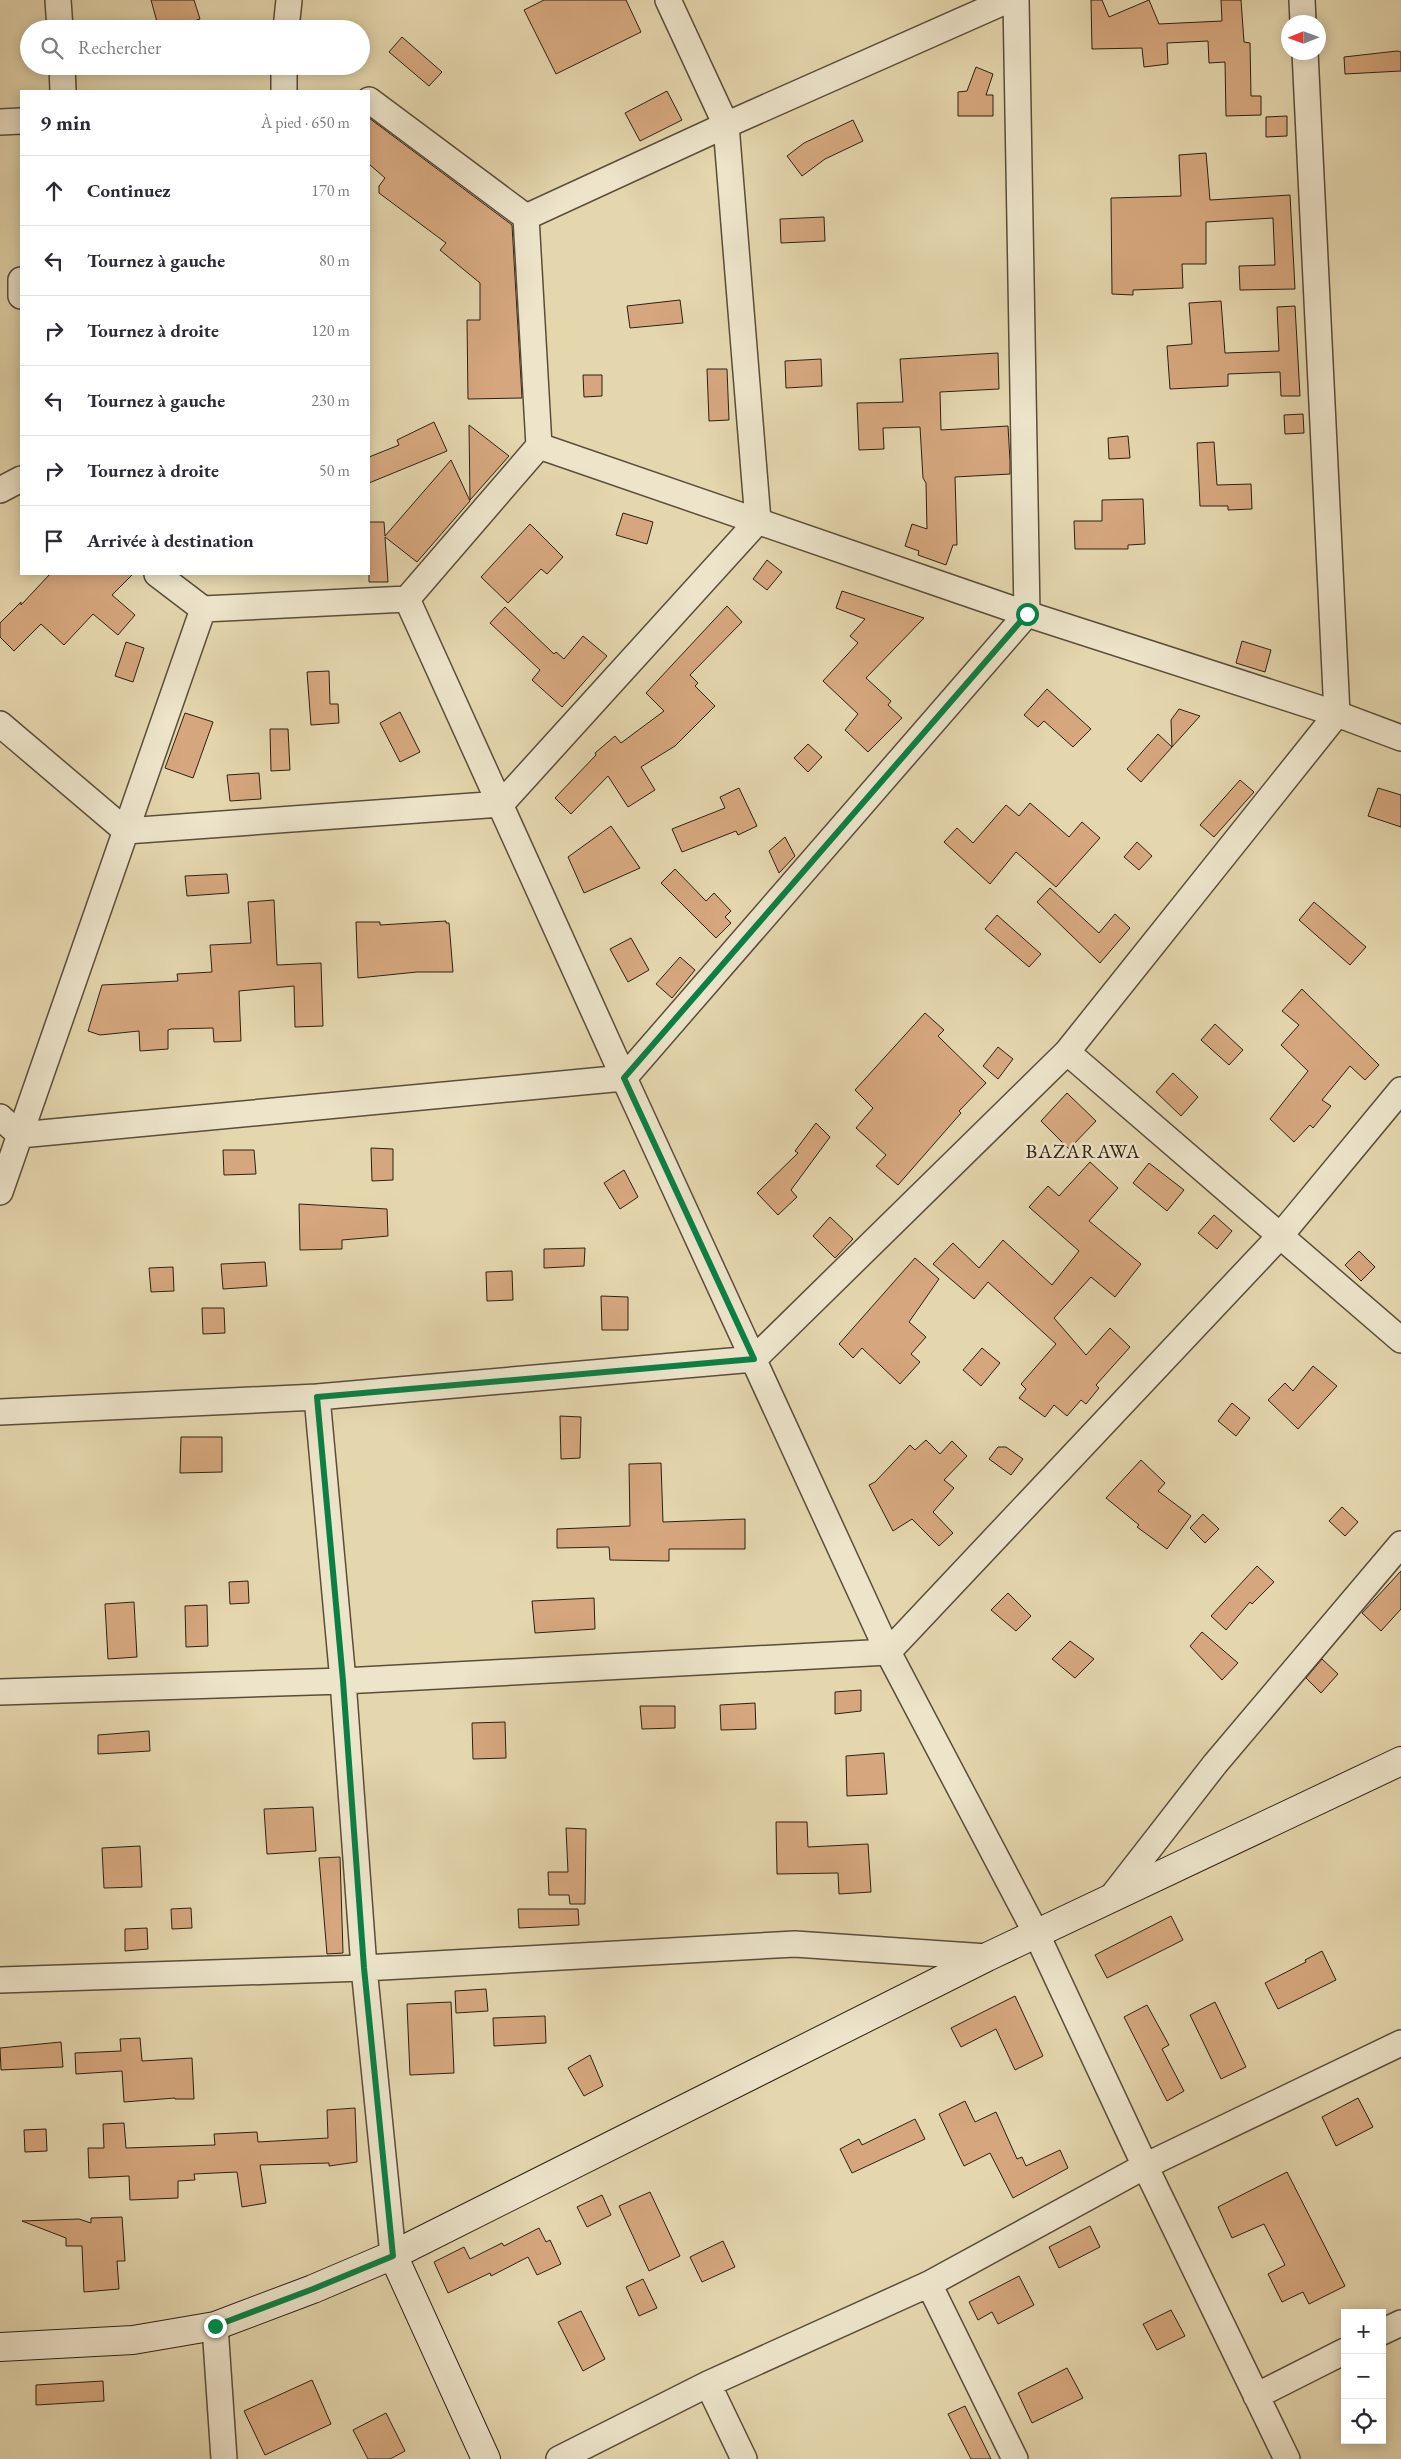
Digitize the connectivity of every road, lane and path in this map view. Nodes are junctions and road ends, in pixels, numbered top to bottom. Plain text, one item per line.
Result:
1 (58, 0) edge
2 (289, 0) edge
3 (668, 0) edge
4 (1008, 0) edge
5 (1016, 0) edge
6 (1302, 0) edge
7 (1303, 15) edge
8 (59, 20) edge
9 (287, 20) edge
10 (1305, 60) edge
11 (62, 75) edge
12 (284, 75) edge
13 (63, 90) edge
14 (284, 90) edge
15 (370, 101) edge
16 (20, 121) edge
17 (0, 122) edge
18 (726, 125) junction
19 (526, 217) junction
20 (539, 446) junction
21 (20, 480) edge
22 (0, 490) edge
23 (758, 521) junction
24 (158, 575) edge
25 (407, 599) junction
26 (203, 609) junction
27 (1027, 614) junction
28 (1337, 714) junction
29 (0, 724) edge
30 (1401, 738) edge
31 (501, 804) junction
32 (126, 830) junction
33 (1067, 1052) junction
34 (624, 1078) junction
35 (1401, 1090) edge
36 (0, 1117) edge
37 (20, 1135) junction
38 (0, 1192) edge
39 (1280, 1236) junction
40 (1401, 1340) edge
41 (754, 1359) junction
42 (317, 1397) junction
43 (0, 1412) edge
44 (1401, 1544) edge
45 (888, 1652) junction
46 (343, 1681) junction
47 (0, 1692) edge
48 (1401, 1761) edge
49 (1110, 1899) junction
50 (1037, 1935) junction
51 (987, 1957) junction
52 (364, 1968) junction
53 (0, 1980) edge
54 (1401, 2043) edge
55 (1145, 2166) junction
56 (393, 2256) junction
57 (929, 2284) junction
58 (1401, 2323) edge
59 (215, 2326) junction
60 (1386, 2330) edge
61 (0, 2347) edge
62 (1341, 2353) edge
63 (708, 2384) junction
64 (1256, 2396) junction
65 (224, 2459) edge
66 (486, 2459) edge
67 (559, 2459) edge
68 (744, 2459) edge
69 (1015, 2459) edge
70 (1287, 2459) edge

1 - 8 street
2 - 9 street
3 - 18 street
4 - 18 street
5 - 27 street
6 - 7 street
10 - 28 street
11 - 13 street
12 - 14 street
15 - 19 street
16 - 17 street
18 - 19 street
18 - 23 street
19 - 20 street
20 - 23 street
20 - 25 street
21 - 22 street
23 - 27 street
23 - 31 street
24 - 26 street
25 - 26 street
25 - 31 street
26 - 32 street
27 - 28 street
27 - 34 street
28 - 30 street
28 - 33 street
29 - 32 street
31 - 32 street
31 - 34 street
32 - 37 street
33 - 39 street
33 - 41 street
34 - 37 street
34 - 41 street
35 - 39 street
36 - 37 street
37 - 38 street
39 - 40 street
39 - 45 street
41 - 42 street
41 - 45 street
42 - 43 street
42 - 46 street
44 - 49 street
45 - 46 street
45 - 50 street
46 - 47 street
46 - 52 street
48 - 49 main road
49 - 50 main road
50 - 51 main road
50 - 55 street
51 - 52 street
51 - 56 main road
52 - 53 street
52 - 56 street
54 - 55 street
55 - 57 street
55 - 64 street
56 - 59 main road
56 - 66 main road
57 - 63 street
57 - 69 street
58 - 60 street
59 - 61 main road
59 - 65 street
62 - 64 street
63 - 67 street
63 - 68 street
64 - 70 street

